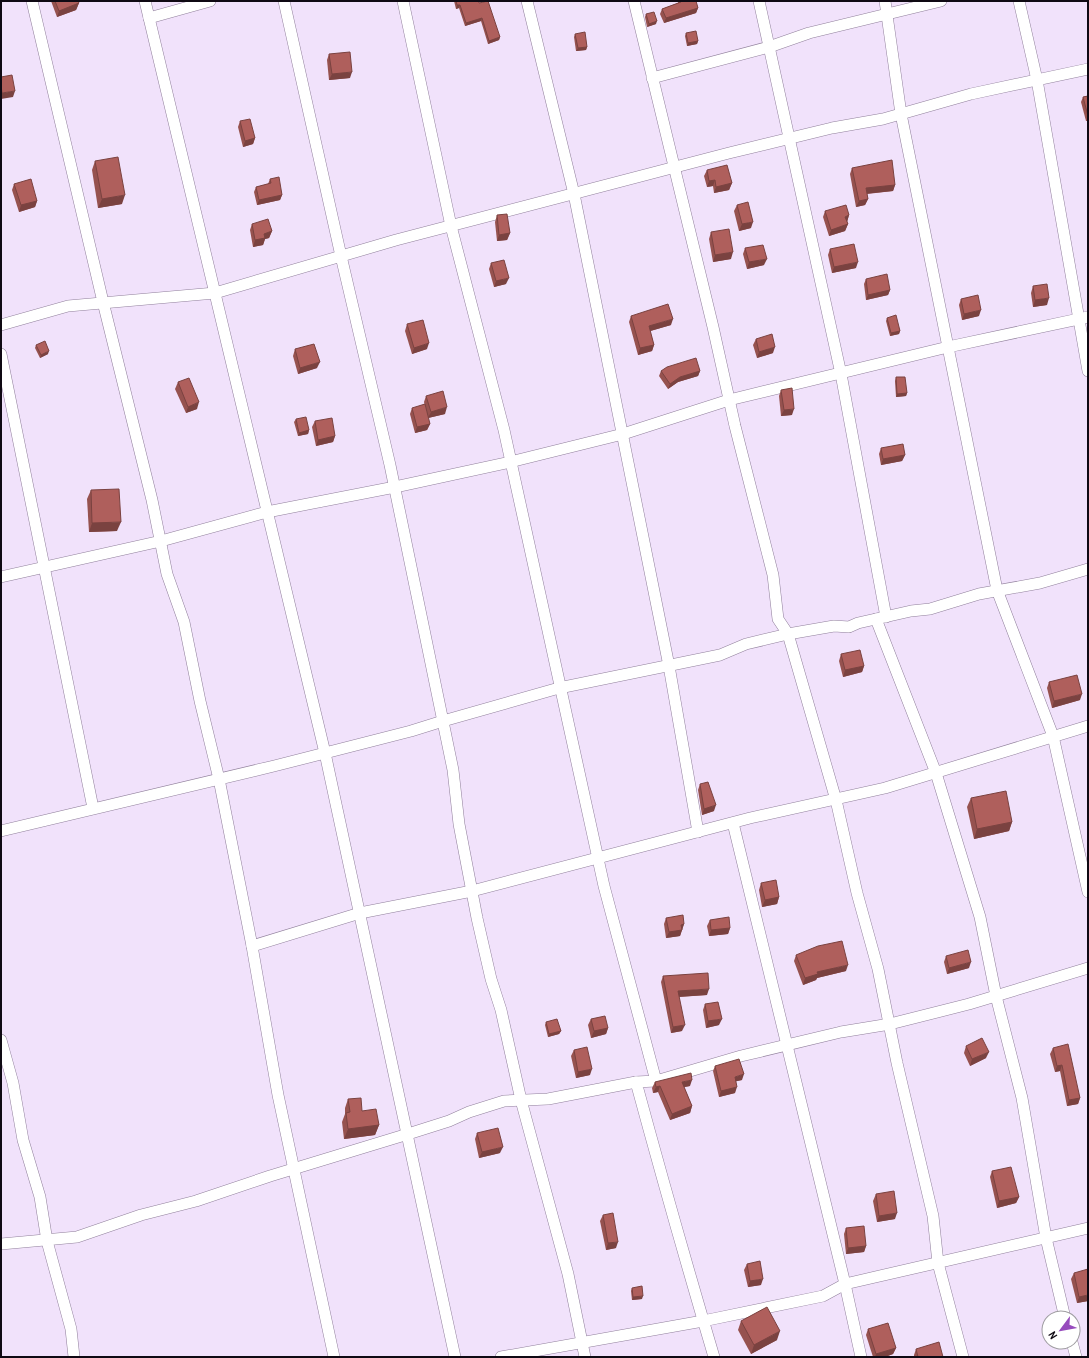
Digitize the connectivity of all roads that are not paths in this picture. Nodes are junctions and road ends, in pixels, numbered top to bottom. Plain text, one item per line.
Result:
1 (32, 1) edge
2 (145, 1) edge
3 (210, 1) edge
4 (284, 1) edge
5 (403, 1) edge
6 (527, 1) edge
7 (634, 1) edge
8 (759, 1) edge
9 (885, 1) edge
10 (941, 1) edge
11 (1019, 1) edge
12 (888, 15) junction
13 (149, 18) junction
14 (769, 47) junction
15 (1088, 69) edge
16 (652, 78) junction
17 (1037, 80) junction
18 (901, 114) junction
19 (789, 139) junction
20 (674, 167) junction
21 (574, 194) junction
22 (451, 226) junction
23 (341, 256) junction
24 (215, 293) junction
25 (103, 302) junction
26 (1083, 318) edge
27 (1, 324) edge
28 (948, 346) junction
29 (1, 354) edge
30 (1088, 371) edge
31 (841, 374) junction
32 (729, 400) junction
33 (623, 434) junction
34 (510, 462) junction
35 (395, 487) junction
36 (267, 512) junction
37 (161, 541) junction
38 (45, 566) junction
39 (1088, 569) edge
40 (1, 577) edge
41 (997, 590) junction
42 (881, 618) junction
43 (788, 634) junction
44 (669, 666) junction
45 (559, 688) junction
46 (443, 720) junction
47 (1088, 726) edge
48 (1053, 736) junction
49 (325, 753) junction
50 (936, 773) junction
51 (219, 779) junction
52 (836, 800) junction
53 (93, 808) junction
54 (733, 823) junction
55 (1, 831) edge
56 (698, 832) junction
57 (598, 858) junction
58 (472, 891) junction
59 (1088, 892) edge
60 (360, 913) junction
61 (252, 946) junction
62 (1088, 968) edge
63 (996, 996) junction
64 (890, 1024) junction
65 (1, 1040) edge
66 (787, 1045) junction
67 (656, 1081) junction
68 (636, 1082) junction
69 (521, 1100) junction
70 (408, 1134) junction
71 (294, 1170) junction
72 (1088, 1228) edge
73 (1046, 1238) junction
74 (48, 1241) junction
75 (1, 1244) edge
76 (938, 1263) junction
77 (845, 1284) junction
78 (1063, 1310) edge
79 (703, 1321) junction
80 (582, 1341) junction
81 (74, 1357) edge
82 (334, 1357) edge
83 (455, 1357) edge
84 (501, 1357) edge
85 (585, 1357) edge
86 (714, 1357) edge
87 (861, 1357) edge
88 (963, 1357) edge

1 - 25 street
2 - 13 street
3 - 13 street
4 - 23 street
5 - 22 street
6 - 21 street
7 - 16 street
8 - 14 street
9 - 12 street
10 - 12 street
11 - 17 street
12 - 14 street
12 - 18 street
13 - 24 street
14 - 16 street
14 - 19 street
15 - 17 street
16 - 20 street
17 - 18 street
17 - 26 street
18 - 19 street
18 - 28 street
19 - 20 street
19 - 31 street
20 - 21 street
20 - 32 street
21 - 22 street
21 - 33 street
22 - 23 street
22 - 34 street
23 - 24 street
23 - 35 street
24 - 25 street
24 - 36 street
25 - 27 street
25 - 37 street
26 - 28 street
26 - 30 street
28 - 31 street
28 - 41 street
29 - 38 street
31 - 32 street
31 - 42 street
32 - 33 street
32 - 43 street
33 - 34 street
33 - 44 street
34 - 35 street
34 - 45 street
35 - 36 street
35 - 46 street
36 - 37 street
36 - 49 street
37 - 38 street
37 - 51 street
38 - 40 street
38 - 53 street
39 - 41 street
41 - 42 street
41 - 48 street
42 - 43 street
42 - 50 street
43 - 44 street
43 - 52 street
44 - 45 street
44 - 56 street
45 - 46 street
45 - 57 street
46 - 49 street
46 - 58 street
47 - 48 street
48 - 50 street
48 - 59 street
49 - 51 street
49 - 60 street
50 - 52 street
50 - 63 street
51 - 53 street
51 - 61 street
52 - 54 street
52 - 64 street
53 - 55 street
54 - 56 street
54 - 66 street
56 - 57 street
57 - 58 street
57 - 67 street
58 - 60 street
58 - 69 street
60 - 61 street
60 - 70 street
61 - 71 street
62 - 63 street
63 - 64 street
63 - 73 street
64 - 66 street
64 - 76 street
65 - 74 street
66 - 67 street
66 - 77 street
67 - 68 street
68 - 69 street
68 - 79 street
69 - 70 street
69 - 80 street
70 - 71 street
70 - 83 street
71 - 74 street
71 - 82 street
72 - 73 street
73 - 76 street
73 - 78 street
74 - 75 street
74 - 81 street
76 - 77 street
76 - 88 street
77 - 79 street
77 - 87 street
79 - 80 street
79 - 86 street
80 - 84 street
80 - 85 street

